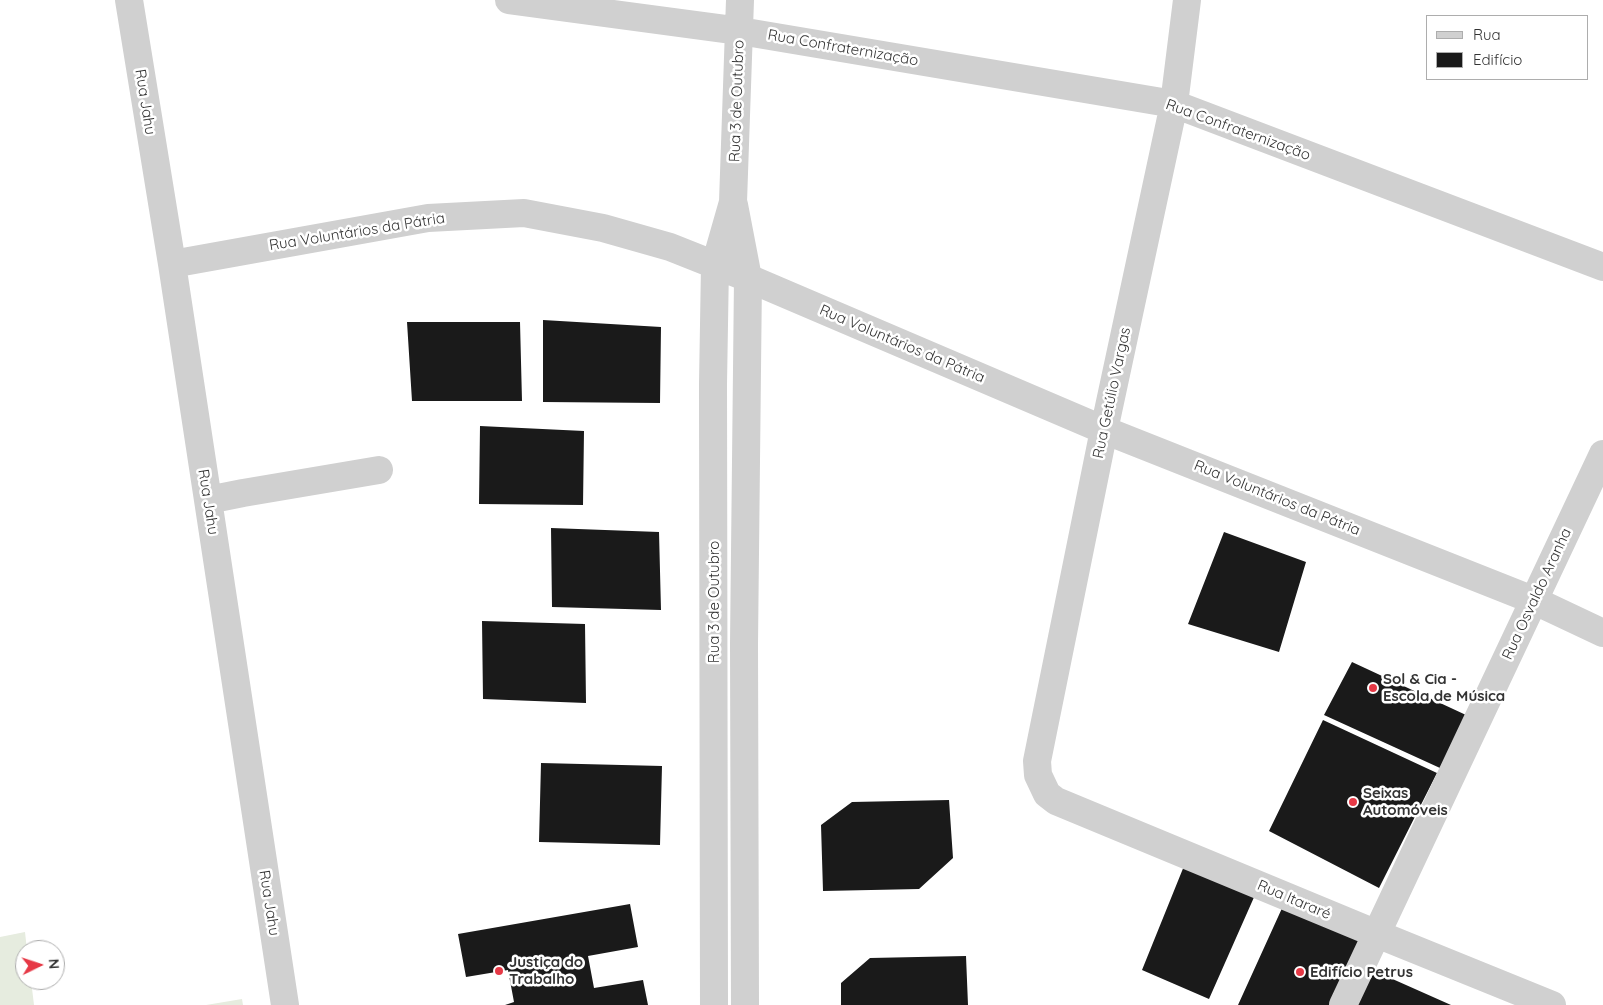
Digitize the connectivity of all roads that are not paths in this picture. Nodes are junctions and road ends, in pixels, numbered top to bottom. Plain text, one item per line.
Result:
1 (129, 0) edge
2 (508, 0) edge
3 (740, 0) edge
4 (1187, 0) edge
5 (740, 31) junction
6 (1174, 104) junction
7 (733, 202) junction
8 (172, 264) junction
9 (715, 265) junction
10 (1603, 267) edge
11 (748, 278) junction
12 (1104, 430) junction
13 (1603, 454) edge
14 (379, 470) dead end
15 (208, 500) junction
16 (1533, 600) junction
17 (1603, 634) edge
18 (744, 644) junction
19 (714, 645) junction
20 (1043, 786) joint
21 (745, 931) junction
22 (713, 932) junction
23 (1377, 934) junction
24 (285, 1005) edge
25 (714, 1005) edge
26 (745, 1005) edge
27 (1343, 1005) edge
28 (1552, 1005) edge

1 - 8 street, Rua Jahu
2 - 5 street, Rua Confraternização
3 - 5 street, Rua 3 de Outubro
4 - 6 street, Rua Getúlio Vargas
5 - 6 street, Rua Confraternização
5 - 7 street, Rua 3 de Outubro
6 - 10 street, Rua Confraternização
6 - 12 street, Rua Getúlio Vargas
7 - 9 street, Rua 3 de Outubro
7 - 11 street, Rua 3 de Outubro
8 - 9 street, Rua Voluntários da Pátria
8 - 15 street, Rua Jahu
9 - 11 street, Rua Voluntários da Pátria
9 - 19 street, Rua 3 de Outubro
11 - 12 street, Rua Voluntários da Pátria
11 - 18 street, Rua 3 de Outubro
12 - 16 street, Rua Voluntários da Pátria
12 - 20 street, Rua Getúlio Vargas
13 - 16 street, Rua Osvaldo Aranha
14 - 15 street
15 - 24 street, Rua Jahu
16 - 17 street, Rua Voluntários da Pátria
16 - 23 street, Rua Osvaldo Aranha
18 - 19 street
18 - 21 street, Rua 3 de Outubro
19 - 22 street, Rua 3 de Outubro
20 - 23 street, Rua Itararé
21 - 22 street
21 - 26 street, Rua 3 de Outubro
22 - 25 street, Rua 3 de Outubro
23 - 27 street, Rua Osvaldo Aranha
23 - 28 street, Rua Itararé

